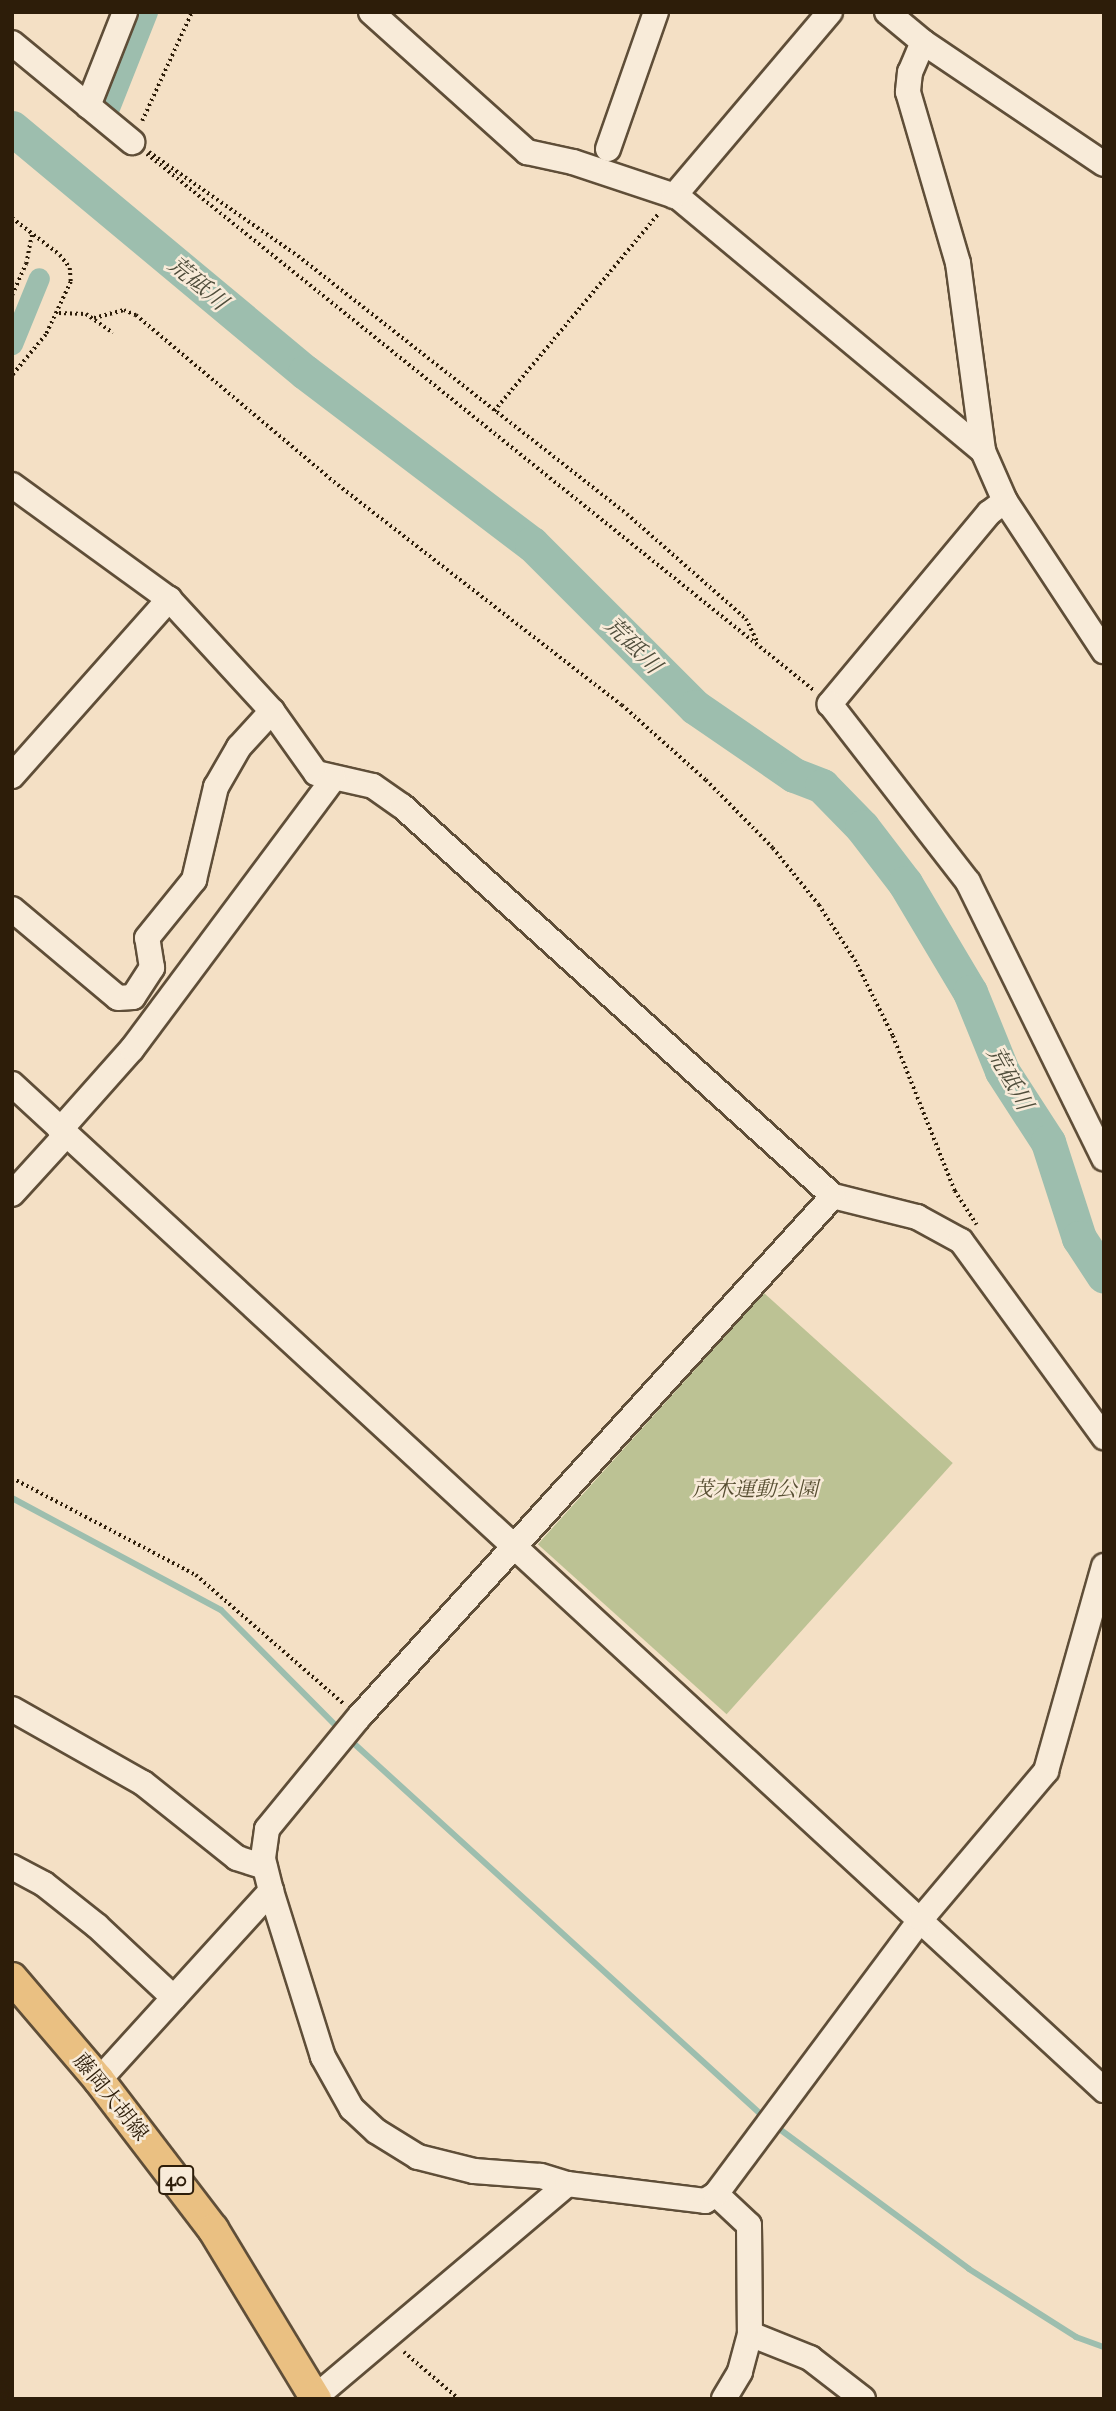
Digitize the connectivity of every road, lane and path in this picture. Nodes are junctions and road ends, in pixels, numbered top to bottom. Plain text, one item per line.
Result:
1 (125, 12) edge
2 (192, 12) edge
3 (371, 12) edge
4 (656, 12) edge
5 (830, 12) edge
6 (887, 12) edge
7 (923, 42) junction
8 (12, 43) edge
9 (88, 106) junction
10 (132, 142) junction
11 (608, 149) dead end
12 (1104, 164) edge
13 (674, 196) junction
14 (12, 218) edge
15 (32, 234) junction
16 (12, 295) edge
17 (59, 313) junction
18 (94, 318) junction
19 (113, 333) dead end
20 (12, 376) edge
21 (494, 411) junction
22 (983, 452) junction
23 (12, 485) edge
24 (1005, 501) junction
25 (169, 599) junction
26 (758, 643) junction
27 (1104, 651) edge
28 (830, 704) junction
29 (272, 711) junction
30 (12, 776) edge
31 (333, 779) junction
32 (12, 909) edge
33 (12, 1084) edge
34 (62, 1133) junction
35 (1104, 1158) edge
36 (12, 1194) edge
37 (833, 1196) junction
38 (983, 1234) dead end
39 (1104, 1437) edge
40 (12, 1478) edge
41 (517, 1547) junction
42 (1104, 1566) edge
43 (12, 1709) edge
44 (359, 1717) junction
45 (12, 1867) edge
46 (268, 1879) junction
47 (920, 1919) junction
48 (12, 1978) edge
49 (174, 1998) junction
50 (99, 2080) junction
51 (1104, 2090) edge
52 (567, 2185) junction
53 (716, 2194) junction
54 (750, 2334) junction
55 (386, 2337) junction
56 (315, 2398) edge
57 (459, 2399) edge
58 (724, 2399) edge
59 (863, 2399) edge

1 - 9 street
2 - 10 path
3 - 13 street
4 - 11 street
5 - 13 street
6 - 7 street
7 - 12 street
7 - 22 street
8 - 9 street
9 - 10 street
10 - 21 path
10 - 26 path
13 - 21 path
13 - 22 street
14 - 15 path
15 - 16 path
15 - 17 path
17 - 18 path
17 - 20 path
18 - 19 path
18 - 38 path
21 - 26 path
22 - 24 street
23 - 25 street
24 - 27 street
24 - 28 street
25 - 29 street
25 - 30 street
26 - 28 path
28 - 35 street
29 - 31 street
29 - 32 street
31 - 34 street
31 - 37 street
33 - 34 street
34 - 36 street
34 - 41 street
37 - 39 street
37 - 41 street
40 - 44 path
41 - 44 street
41 - 47 street
42 - 47 street
43 - 46 street
44 - 46 street
45 - 49 street
46 - 49 street
46 - 52 street
47 - 51 street
47 - 53 street
48 - 50 main road, 藤岡大胡線 / 40
49 - 50 street
50 - 56 main road, 藤岡大胡線 / 40
52 - 53 street
52 - 55 street
53 - 54 street
54 - 58 street
54 - 59 street
55 - 56 street
55 - 57 path

